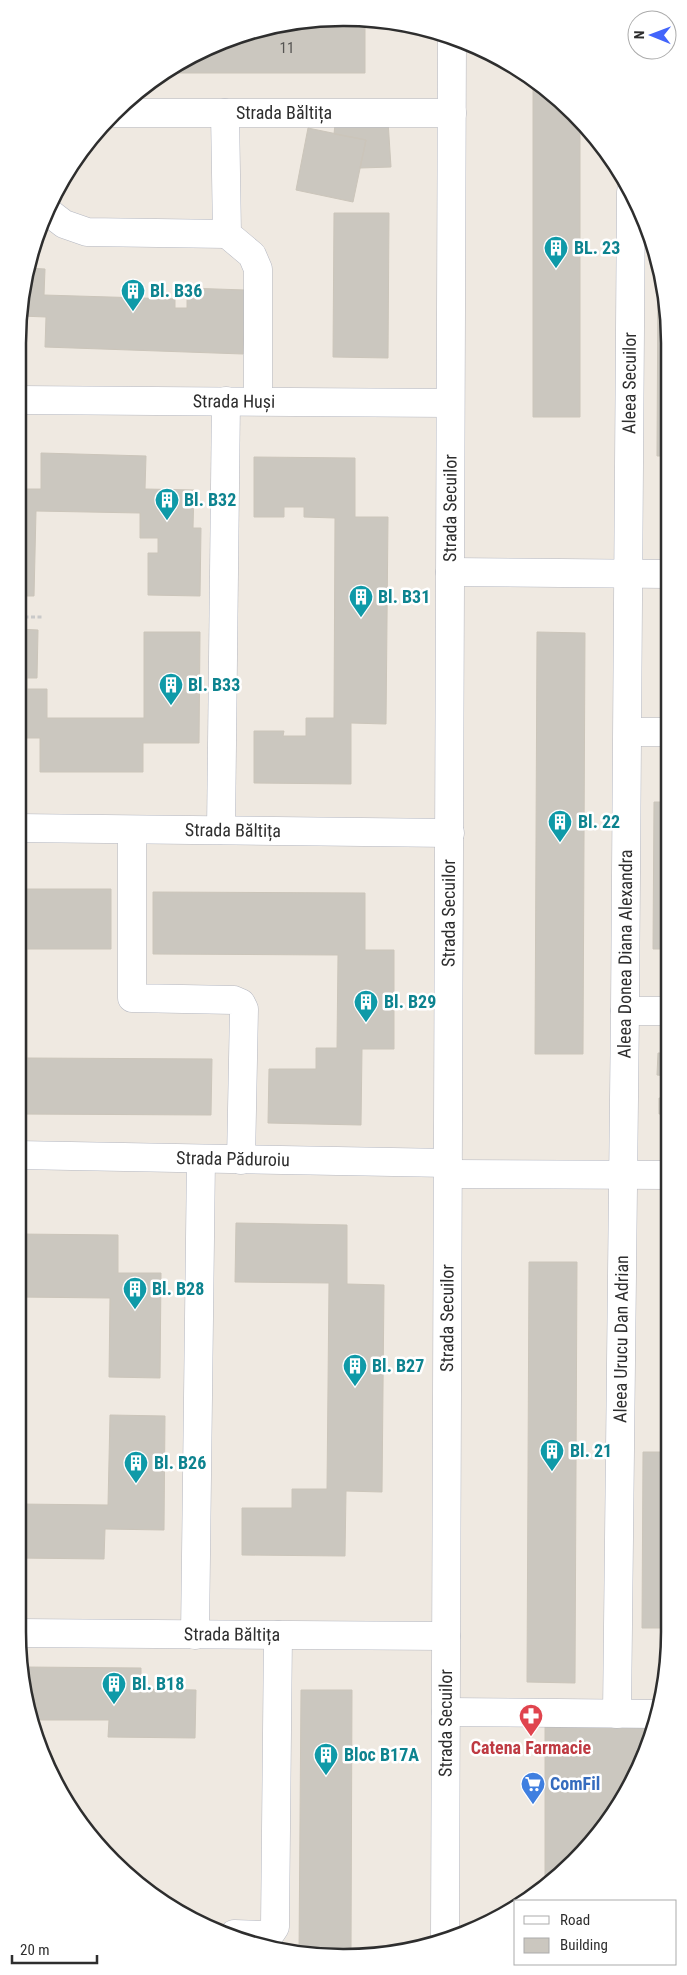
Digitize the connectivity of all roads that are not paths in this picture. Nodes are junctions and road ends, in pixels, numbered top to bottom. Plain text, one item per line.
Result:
1 (452, 45) edge
2 (125, 113) edge
3 (226, 113) junction
4 (452, 113) junction
5 (631, 209) edge
6 (53, 216) edge
7 (227, 234) junction
8 (26, 400) edge
9 (226, 401) junction
10 (258, 401) junction
11 (450, 403) junction
12 (450, 572) junction
13 (629, 574) junction
14 (661, 574) edge
15 (628, 732) junction
16 (661, 732) edge
17 (26, 828) edge
18 (132, 830) junction
19 (220, 830) junction
20 (450, 833) junction
21 (625, 1011) junction
22 (661, 1011) edge
23 (26, 1155) edge
24 (202, 1159) junction
25 (241, 1160) junction
26 (449, 1169) junction
27 (623, 1175) junction
28 (661, 1175) edge
29 (26, 1633) edge
30 (195, 1635) junction
31 (278, 1636) junction
32 (446, 1636) junction
33 (446, 1712) junction
34 (617, 1714) junction
35 (650, 1714) edge
36 (445, 1932) edge
37 (248, 1934) edge

1 - 4 street, Strada Secuilor
2 - 3 street, Strada Băltița
3 - 4 street, Strada Băltița
3 - 7 street
4 - 11 street, Strada Secuilor
5 - 13 street, Aleea Secuilor
6 - 7 street
7 - 10 street
8 - 9 street, Strada Huși
9 - 10 street, Strada Huși
9 - 19 street
10 - 11 street, Strada Huși
11 - 12 street, Strada Secuilor
12 - 13 street
12 - 20 street, Strada Secuilor
13 - 14 street
13 - 15 street, Aleea Donea Diana Alexandra
15 - 16 street
15 - 21 street, Aleea Donea Diana Alexandra
17 - 18 street, Strada Băltița
18 - 19 street, Strada Băltița
18 - 25 street
19 - 20 street, Strada Băltița
20 - 26 street, Strada Secuilor
21 - 22 street
21 - 27 street, Aleea Donea Diana Alexandra
23 - 24 street, Strada Păduroiu
24 - 25 street, Strada Păduroiu
24 - 30 street
25 - 26 street, Strada Păduroiu
26 - 27 street
26 - 32 street, Strada Secuilor
27 - 28 street
27 - 34 street, Aleea Urucu Dan Adrian
29 - 30 street, Strada Băltița
30 - 31 street, Strada Băltița
31 - 32 street, Strada Băltița
31 - 37 street
32 - 33 street, Strada Secuilor
33 - 34 street
33 - 36 street, Strada Secuilor
34 - 35 street

